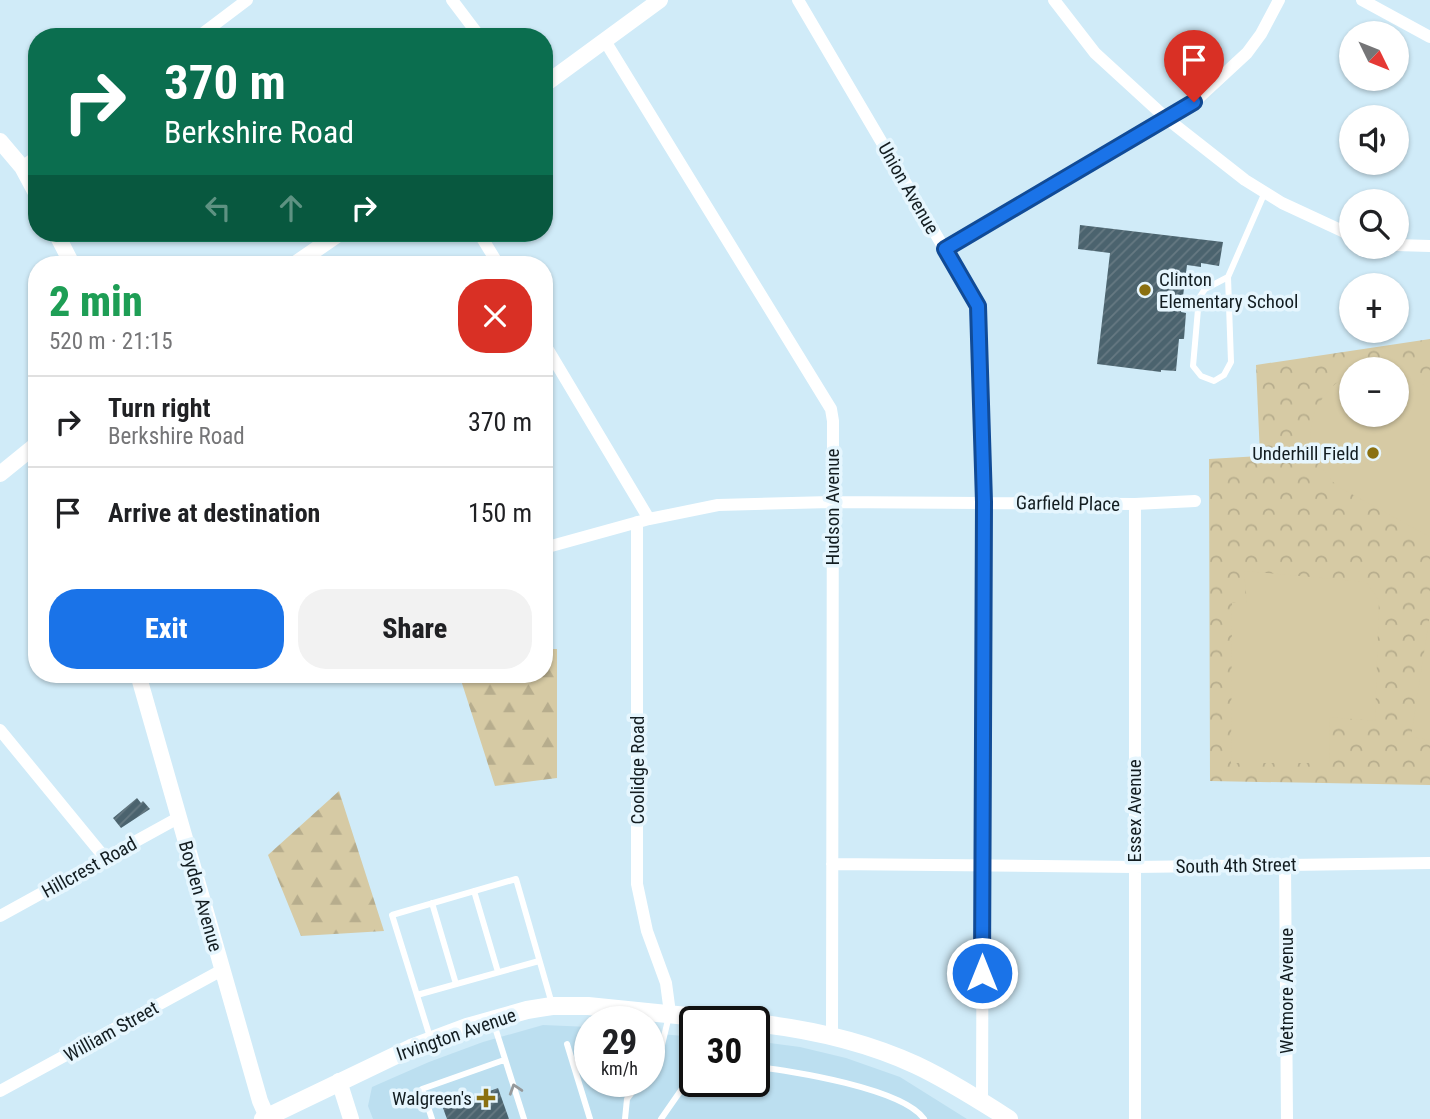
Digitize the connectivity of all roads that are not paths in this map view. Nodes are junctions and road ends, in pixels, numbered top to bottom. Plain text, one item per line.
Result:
1 (247, 0) edge
2 (452, 0) edge
3 (798, 0) edge
4 (1054, 0) edge
5 (1279, 0) edge
6 (1362, 0) edge
7 (656, 1) edge
8 (210, 28) edge
9 (473, 28) edge
10 (1430, 37) edge
11 (605, 41) junction
12 (553, 79) edge
13 (1166, 118) junction
14 (0, 141) edge
15 (28, 163) edge
16 (22, 167) junction
17 (28, 178) edge
18 (1265, 192) junction
19 (1339, 230) edge
20 (327, 242) edge
21 (1409, 245) edge
22 (1430, 246) edge
23 (945, 249) junction
24 (307, 256) edge
25 (1228, 277) junction
26 (553, 359) edge
27 (28, 451) edge
28 (0, 474) edge
29 (1195, 501) dead end
30 (831, 502) junction
31 (984, 502) junction
32 (1135, 504) junction
33 (643, 520) junction
34 (553, 545) edge
35 (140, 683) edge
36 (0, 730) edge
37 (178, 818) junction
38 (105, 859) junction
39 (1430, 863) edge
40 (832, 864) junction
41 (981, 864) junction
42 (1285, 864) junction
43 (1134, 867) junction
44 (474, 891) junction
45 (432, 903) junction
46 (0, 916) edge
47 (539, 961) junction
48 (222, 970) junction
49 (498, 972) junction
50 (456, 984) junction
51 (417, 995) junction
52 (552, 1006) junction
53 (670, 1013) junction
54 (679, 1014) edge
55 (492, 1019) junction
56 (770, 1026) edge
57 (665, 1033) edge
58 (832, 1037) junction
59 (431, 1040) junction
60 (567, 1044) dead end
61 (504, 1060) junction
62 (770, 1070) edge
63 (339, 1081) junction
64 (0, 1091) edge
65 (679, 1093) edge
66 (629, 1097) edge
67 (982, 1102) junction
68 (265, 1118) edge
69 (351, 1119) edge
70 (432, 1119) edge
71 (524, 1119) edge
72 (590, 1119) edge
73 (625, 1119) edge
74 (661, 1119) edge
75 (924, 1119) edge
76 (1009, 1119) edge
77 (1135, 1119) edge
78 (1287, 1119) edge

1 - 8 street
2 - 9 street
3 - 23 street, Union Avenue
4 - 13 street
5 - 13 street
6 - 10 street
7 - 11 street
11 - 12 street
11 - 30 street, Hudson Avenue
13 - 18 street
13 - 23 street
14 - 16 street
15 - 16 street
16 - 17 street
18 - 19 street
18 - 25 lane
20 - 24 street
21 - 22 street
23 - 31 street, Union Avenue
25 - 25 lane
26 - 33 street
27 - 28 street
29 - 32 street, Garfield Place
30 - 31 street, Garfield Place
30 - 33 street, Garfield Place
30 - 40 street, Hudson Avenue
31 - 32 street, Garfield Place
31 - 41 street, Union Avenue
32 - 43 street, Essex Avenue
33 - 34 street, Garfield Place
33 - 53 street, Coolidge Road
35 - 37 street, Boyden Avenue
36 - 38 street
37 - 38 street, Hillcrest Road
37 - 48 street, Boyden Avenue
38 - 46 street, Hillcrest Road
39 - 42 street, South 4th Street
40 - 41 street, South 4th Street
40 - 58 street, Hudson Avenue
41 - 43 street, South 4th Street
41 - 67 street, Union Avenue
42 - 43 street, South 4th Street
42 - 78 street, Wetmore Avenue
43 - 77 street, Essex Avenue
44 - 45 lane
44 - 47 lane
44 - 49 lane
45 - 50 lane
45 - 51 lane
47 - 49 lane
47 - 52 lane
48 - 64 street, William Street
48 - 68 street, Boyden Avenue
49 - 50 lane
50 - 51 lane
51 - 59 lane
52 - 53 main road, Irvington Avenue
52 - 55 main road, Irvington Avenue
53 - 54 main road, Irvington Avenue
53 - 57 lane
55 - 59 main road, Irvington Avenue
55 - 61 lane
56 - 58 main road
58 - 67 main road
59 - 63 main road, Irvington Avenue
60 - 72 lane
61 - 70 lane
71 -> 61 lane
62 - 75 lane
63 - 68 main road, Irvington Avenue
63 - 69 street
65 - 74 lane
66 - 73 lane
67 - 76 main road

